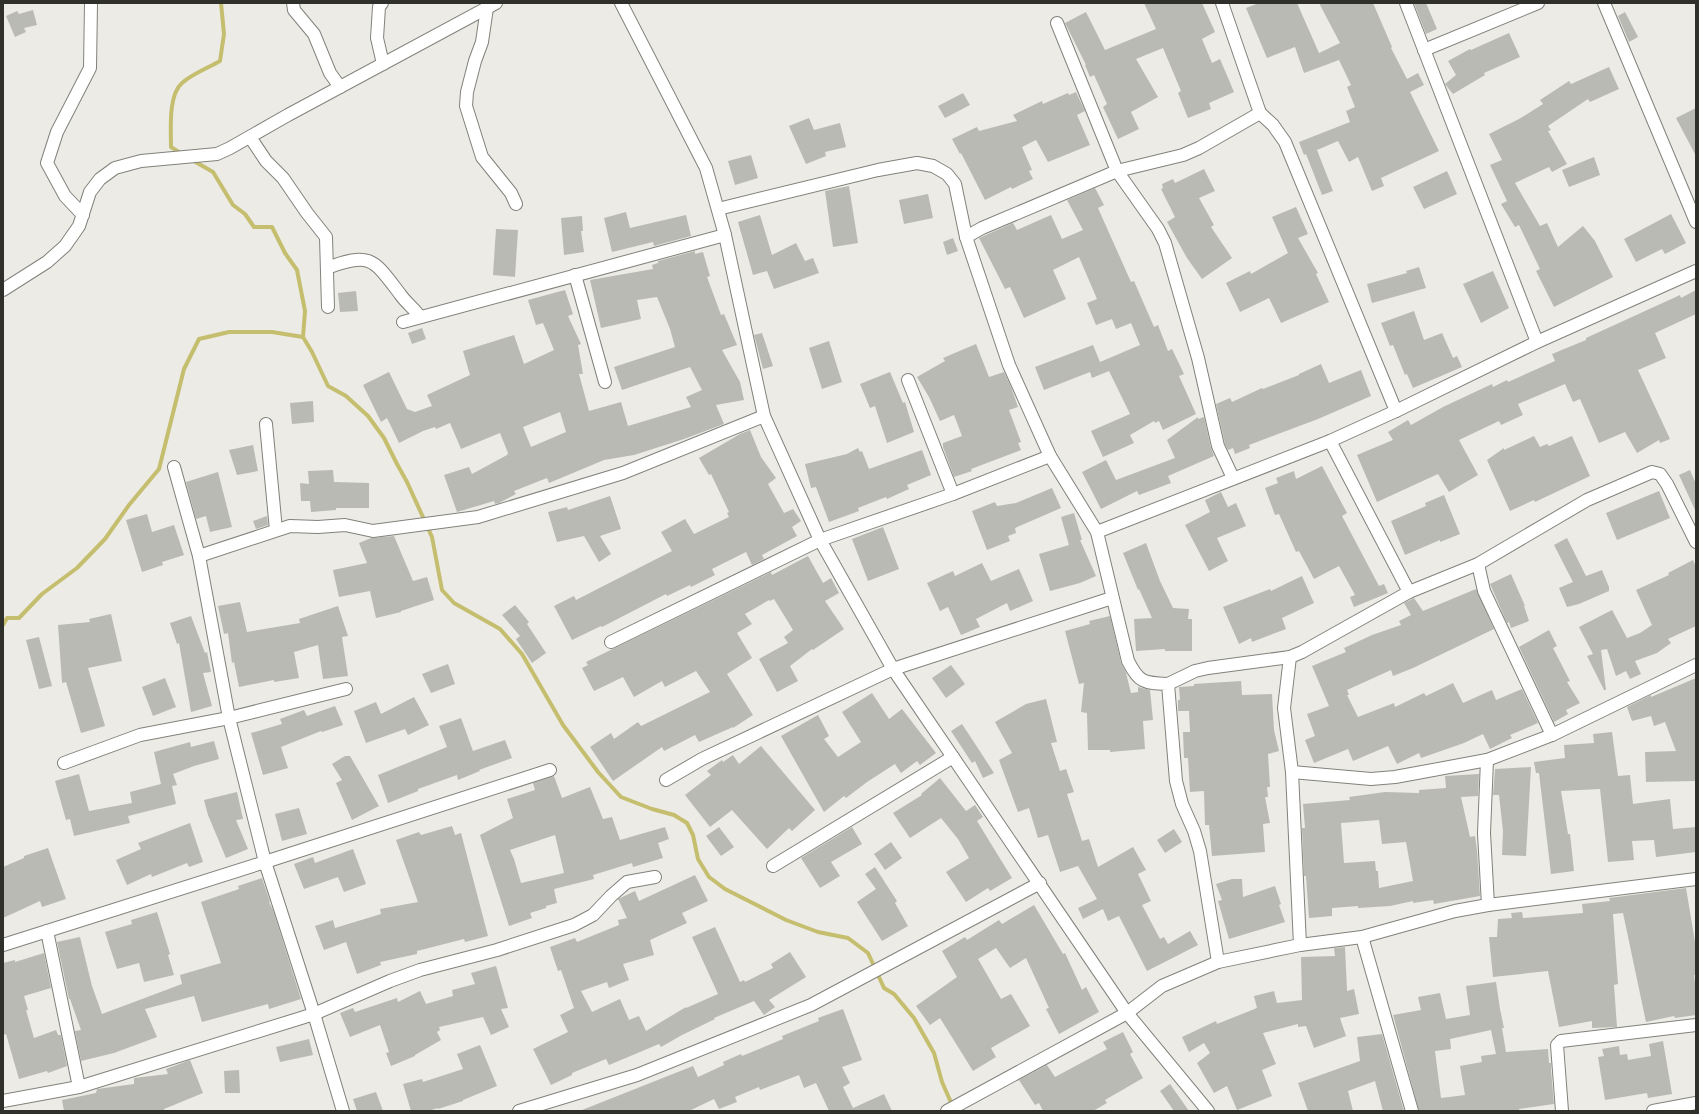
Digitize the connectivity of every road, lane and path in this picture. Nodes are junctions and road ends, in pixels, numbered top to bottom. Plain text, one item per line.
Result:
1 (91, 3) edge
2 (293, 3) edge
3 (382, 3) edge
4 (621, 3) edge
5 (1222, 3) edge
6 (1406, 3) edge
7 (1538, 3) edge
8 (1604, 3) edge
9 (491, 5) edge
10 (1057, 23) dead end
11 (1424, 50) junction
12 (383, 64) junction
13 (340, 87) junction
14 (1260, 113) junction
15 (250, 137) junction
16 (1117, 171) junction
17 (516, 204) dead end
18 (718, 209) junction
19 (83, 214) junction
20 (1696, 222) edge
21 (725, 235) junction
22 (966, 237) junction
23 (327, 268) junction
24 (1696, 271) edge
25 (575, 275) junction
26 (3, 290) edge
27 (328, 308) dead end
28 (420, 317) junction
29 (403, 322) dead end
30 (1537, 342) junction
31 (908, 380) dead end
32 (605, 382) dead end
33 (1396, 411) junction
34 (764, 416) junction
35 (266, 424) dead end
36 (1330, 441) junction
37 (1050, 456) junction
38 (174, 467) dead end
39 (1233, 478) junction
40 (953, 494) junction
41 (276, 530) junction
42 (1097, 532) junction
43 (820, 540) junction
44 (1696, 542) edge
45 (199, 556) junction
46 (1478, 564) junction
47 (1409, 592) junction
48 (1112, 598) junction
49 (611, 642) dead end
50 (1290, 657) junction
51 (1696, 665) edge
52 (893, 669) junction
53 (1168, 684) junction
54 (346, 689) dead end
55 (229, 718) junction
56 (1552, 735) junction
57 (953, 757) junction
58 (1487, 760) junction
59 (64, 763) dead end
60 (550, 770) dead end
61 (1292, 772) junction
62 (666, 780) dead end
63 (265, 862) junction
64 (773, 866) dead end
65 (655, 877) dead end
66 (1696, 878) edge
67 (1040, 883) junction
68 (1488, 905) junction
69 (48, 932) junction
70 (1362, 937) junction
71 (3, 945) edge
72 (1300, 945) junction
73 (1218, 962) junction
74 (1127, 1013) junction
75 (314, 1014) junction
76 (1696, 1025) edge
77 (79, 1087) junction
78 (3, 1100) edge
79 (1696, 1103) edge
80 (343, 1111) edge
81 (519, 1111) edge
82 (947, 1111) edge
83 (1208, 1111) edge
84 (1412, 1111) edge
85 (1562, 1111) edge
86 (1653, 1111) edge

1 - 19 street
2 - 13 street
3 - 12 street
4 - 18 street
5 - 14 street
6 - 11 street
7 - 11 street
8 - 20 street
9 - 12 street
9 - 17 street
10 - 16 street
11 - 30 street
12 - 13 street
13 - 15 street
14 - 16 street
14 - 33 street
15 - 19 street
15 - 23 street
16 - 22 street
16 - 39 street
18 - 21 street
18 - 22 street
19 - 26 street
21 - 25 street
21 - 34 street
22 - 37 street
23 - 27 street
23 - 28 street
24 - 30 street
25 - 28 street
25 - 32 street
28 - 29 street
30 - 33 street
31 - 40 street
33 - 36 street
34 - 41 street
34 - 43 street
35 - 41 street
36 - 39 street
36 - 47 street
37 - 40 street
37 - 42 street
38 - 45 street
39 - 42 street
40 - 43 street
41 - 45 street
42 - 48 street
43 - 49 street
43 - 52 street
44 - 46 street
45 - 55 street
46 - 47 street
46 - 56 street
47 - 50 street
48 - 52 street
48 - 53 street
50 - 53 street
50 - 61 street
51 - 56 street
52 - 57 street
52 - 62 street
53 - 73 street
54 - 55 street
55 - 59 street
55 - 63 street
56 - 58 street
57 - 64 street
57 - 67 street
58 - 61 street
58 - 68 street
60 - 63 street
61 - 72 street
63 - 69 street
63 - 75 street
65 - 75 street
66 - 68 street
67 - 74 street
67 - 81 street
68 - 70 street
69 - 71 street
69 - 77 street
70 - 72 street
70 - 84 street
72 - 73 street
73 - 74 street
74 - 82 street
74 - 83 street
75 - 77 street
75 - 80 street
76 - 85 street
77 - 78 street
79 - 86 street

